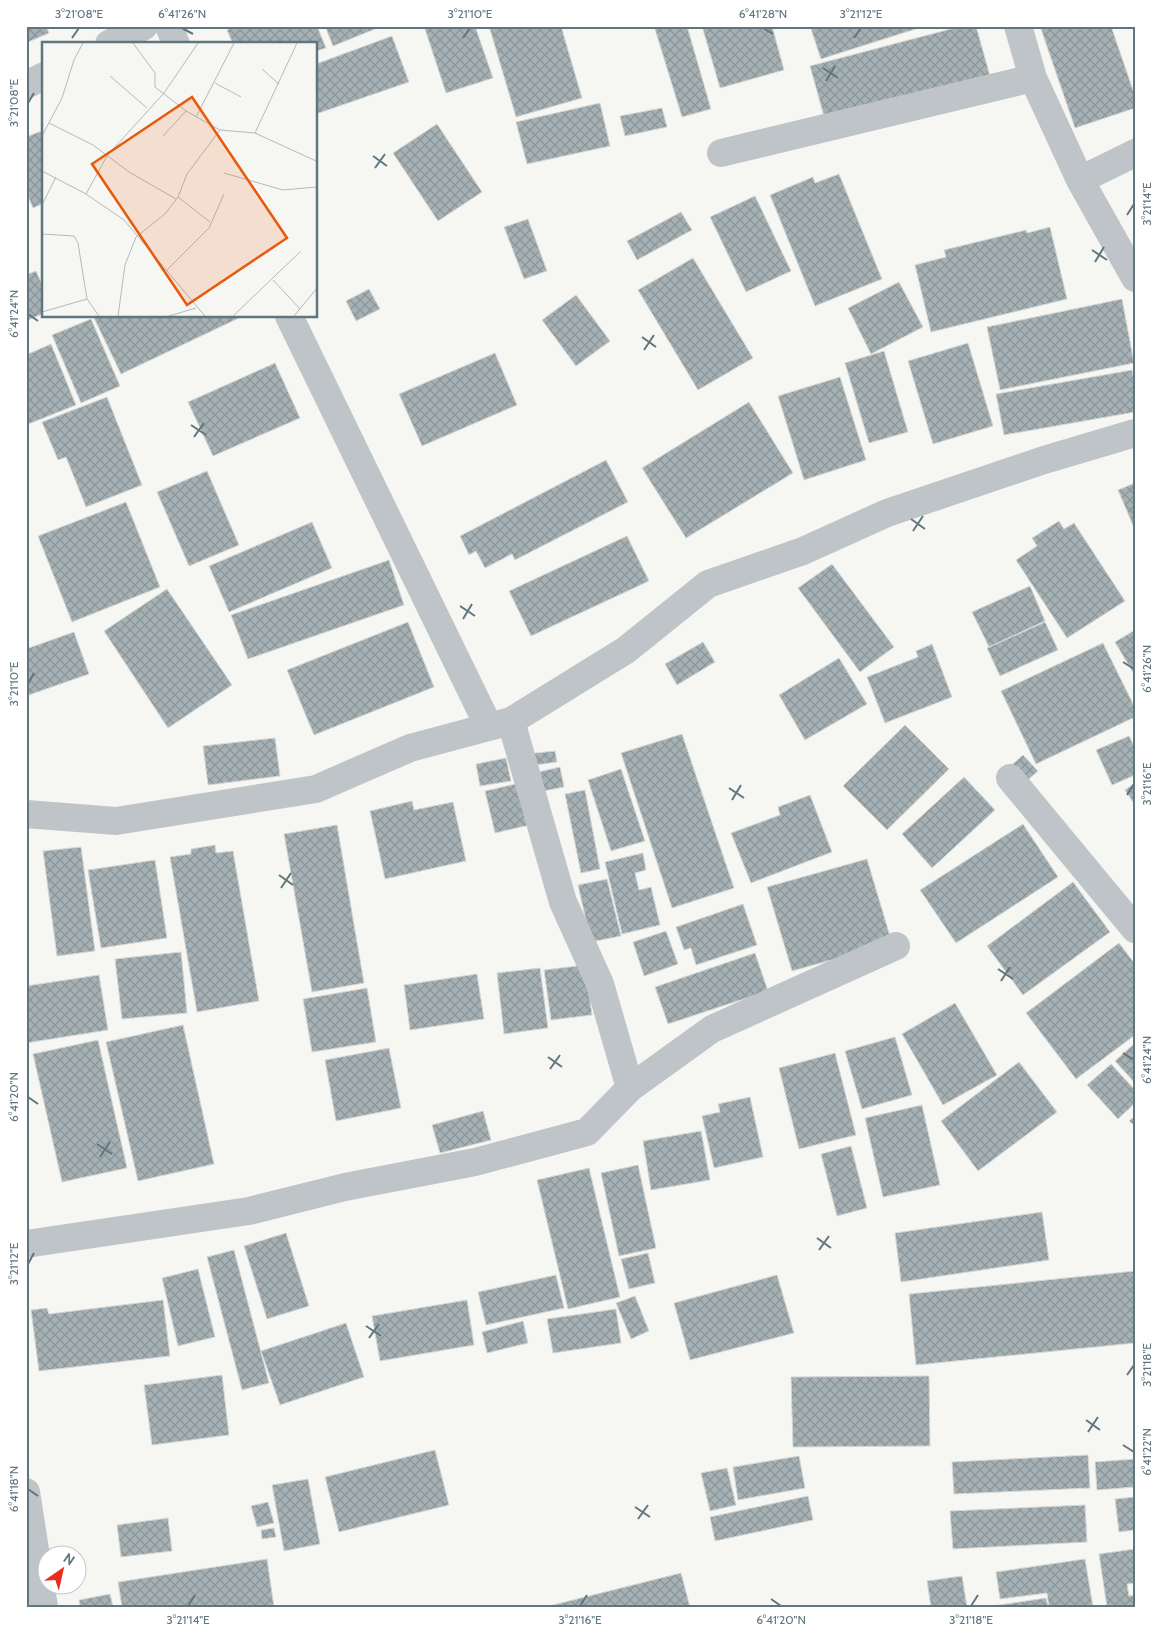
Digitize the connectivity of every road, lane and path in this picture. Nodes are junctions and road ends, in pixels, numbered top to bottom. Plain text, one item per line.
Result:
1 (144, 26) edge
2 (169, 26) edge
3 (1018, 26) edge
4 (113, 42) edge
5 (175, 42) edge
6 (42, 77) edge
7 (1033, 78) junction
8 (26, 85) edge
9 (1135, 153) edge
10 (720, 154) dead end
11 (1080, 180) junction
12 (1135, 278) edge
13 (290, 318) edge
14 (1135, 433) edge
15 (500, 723) junction
16 (1010, 778) dead end
17 (26, 814) edge
18 (1135, 929) edge
19 (896, 946) dead end
20 (630, 1088) junction
21 (26, 1244) edge
22 (26, 1492) edge
23 (44, 1607) edge

1 - 4 street
2 - 5 street
3 - 7 street
6 - 8 street
7 - 10 street
7 - 11 street
9 - 11 street
11 - 12 street
13 - 15 street
14 - 15 street
15 - 17 street
15 - 20 street
16 - 18 street
19 - 20 street
20 - 21 street
22 - 23 street

